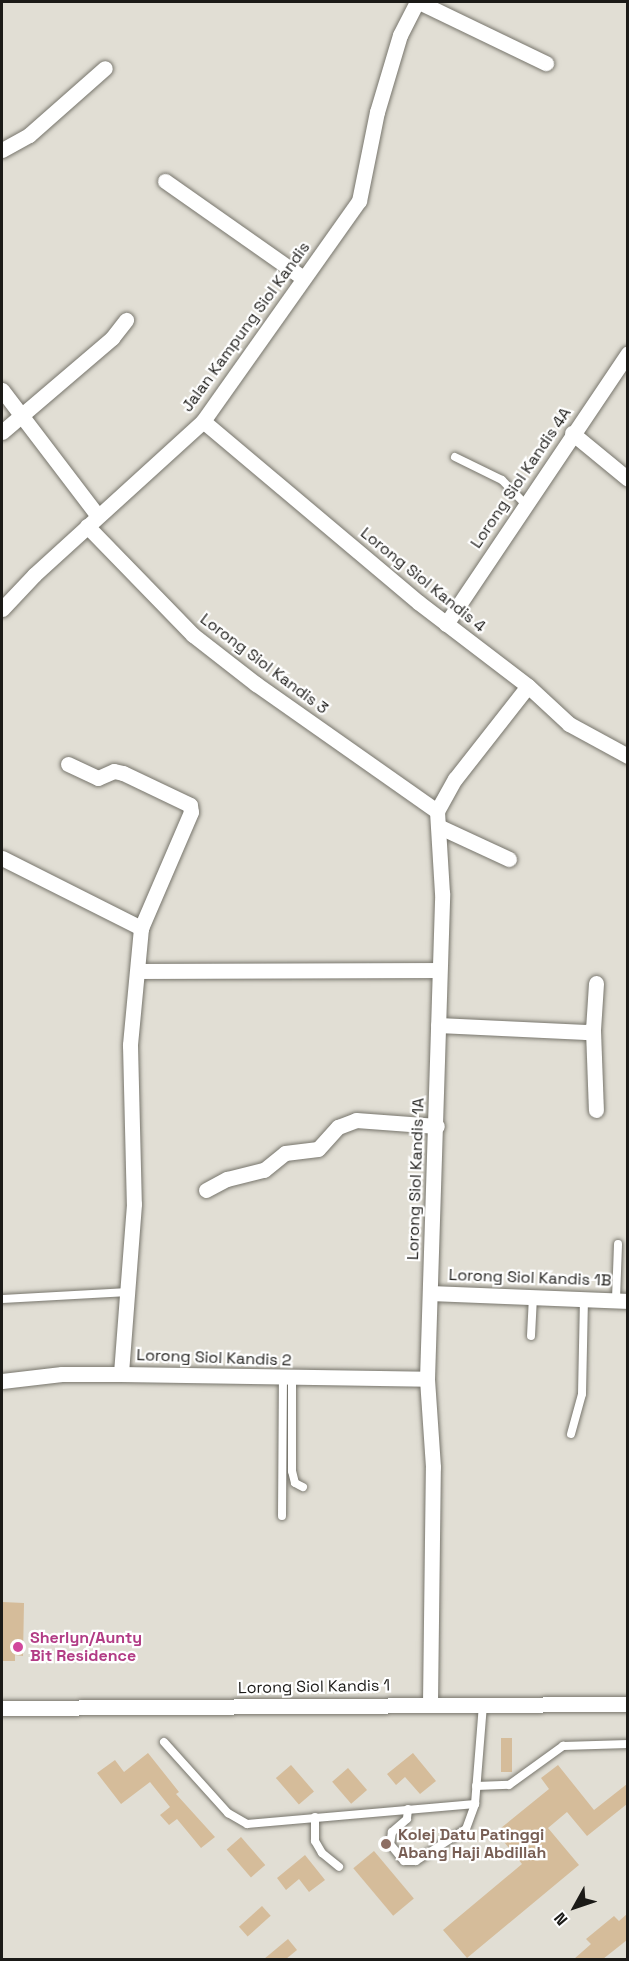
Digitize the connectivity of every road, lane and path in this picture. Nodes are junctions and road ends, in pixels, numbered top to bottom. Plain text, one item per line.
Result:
1 (418, 2) edge
2 (546, 63) dead end
3 (105, 68) dead end
4 (2, 150) edge
5 (165, 181) dead end
6 (303, 278) junction
7 (126, 320) dead end
8 (627, 353) edge
9 (2, 390) edge
10 (21, 416) junction
11 (203, 421) junction
12 (2, 432) edge
13 (572, 433) junction
14 (455, 457) dead end
15 (627, 479) edge
16 (525, 504) junction
17 (93, 521) junction
18 (2, 609) edge
19 (446, 624) junction
20 (528, 686) junction
21 (627, 756) edge
22 (68, 764) dead end
23 (437, 811) junction
24 (440, 827) junction
25 (2, 858) edge
26 (509, 859) dead end
27 (141, 928) junction
28 (439, 970) junction
29 (139, 971) junction
30 (596, 983) dead end
31 (438, 1026) junction
32 (593, 1030) junction
33 (596, 1110) dead end
34 (437, 1126) junction
35 (206, 1190) dead end
36 (618, 1244) dead end
37 (129, 1292) junction
38 (430, 1293) junction
39 (533, 1296) junction
40 (584, 1298) junction
41 (2, 1299) edge
42 (622, 1300) edge
43 (531, 1336) dead end
44 (121, 1374) junction
45 (288, 1378) junction
46 (427, 1379) junction
47 (2, 1381) edge
48 (571, 1434) dead end
49 (303, 1487) dead end
50 (282, 1516) dead end
51 (430, 1703) junction
52 (483, 1704) junction
53 (627, 1704) edge
54 (2, 1708) edge
55 (164, 1742) dead end
56 (627, 1744) edge
57 (476, 1786) junction
58 (475, 1804) junction
59 (408, 1809) junction
60 (315, 1817) junction
61 (339, 1867) dead end

1 - 2 street
1 - 6 street, Jalan Kampung Siol Kandis
3 - 4 street
5 - 6 street
6 - 11 street, Jalan Kampung Siol Kandis
7 - 10 street
8 - 13 street, Lorong Siol Kandis 4A
9 - 10 street, Lorong Siol Kandis 3
10 - 12 street
10 - 17 street, Lorong Siol Kandis 3
11 - 17 street, Jalan Kampung Siol Kandis
11 - 19 street, Lorong Siol Kandis 4
13 - 15 street
13 - 16 street, Lorong Siol Kandis 4A
14 - 16 lane
16 - 19 street, Lorong Siol Kandis 4A
17 - 18 street, Jalan Kampung Siol Kandis
17 - 23 street, Lorong Siol Kandis 3
19 - 20 street, Lorong Siol Kandis 4
20 - 21 street, Lorong Siol Kandis 4
20 - 23 street
22 - 27 street
23 - 24 street, Lorong Siol Kandis 1A
24 - 26 street
24 - 28 street, Lorong Siol Kandis 1A
25 - 27 street
27 - 29 street
28 - 29 street
28 - 31 street, Lorong Siol Kandis 1A
29 - 37 street
30 - 32 street
31 - 32 street
31 - 34 street, Lorong Siol Kandis 1A
32 - 33 street
34 - 35 street
34 - 38 street, Lorong Siol Kandis 1A
36 - 42 lane
37 - 41 lane
37 - 44 street
38 - 39 street, Lorong Siol Kandis 1B
38 - 46 street, Lorong Siol Kandis 1A
39 - 40 street, Lorong Siol Kandis 1B
39 - 43 lane
40 - 42 street, Lorong Siol Kandis 1B
40 - 48 lane
44 - 45 street, Lorong Siol Kandis 2
44 - 47 street, Lorong Siol Kandis 2
45 - 46 street, Lorong Siol Kandis 2
45 - 49 lane
45 - 50 lane
46 - 51 street, Lorong Siol Kandis 1A
51 - 52 street, Lorong Siol Kandis 1
51 - 54 street, Lorong Siol Kandis 1
52 - 53 street, Lorong Siol Kandis 1
52 - 57 lane
55 - 60 lane
56 - 57 lane
57 - 58 lane
58 - 59 lane
58 - 59 lane
59 - 60 lane
60 - 61 lane

